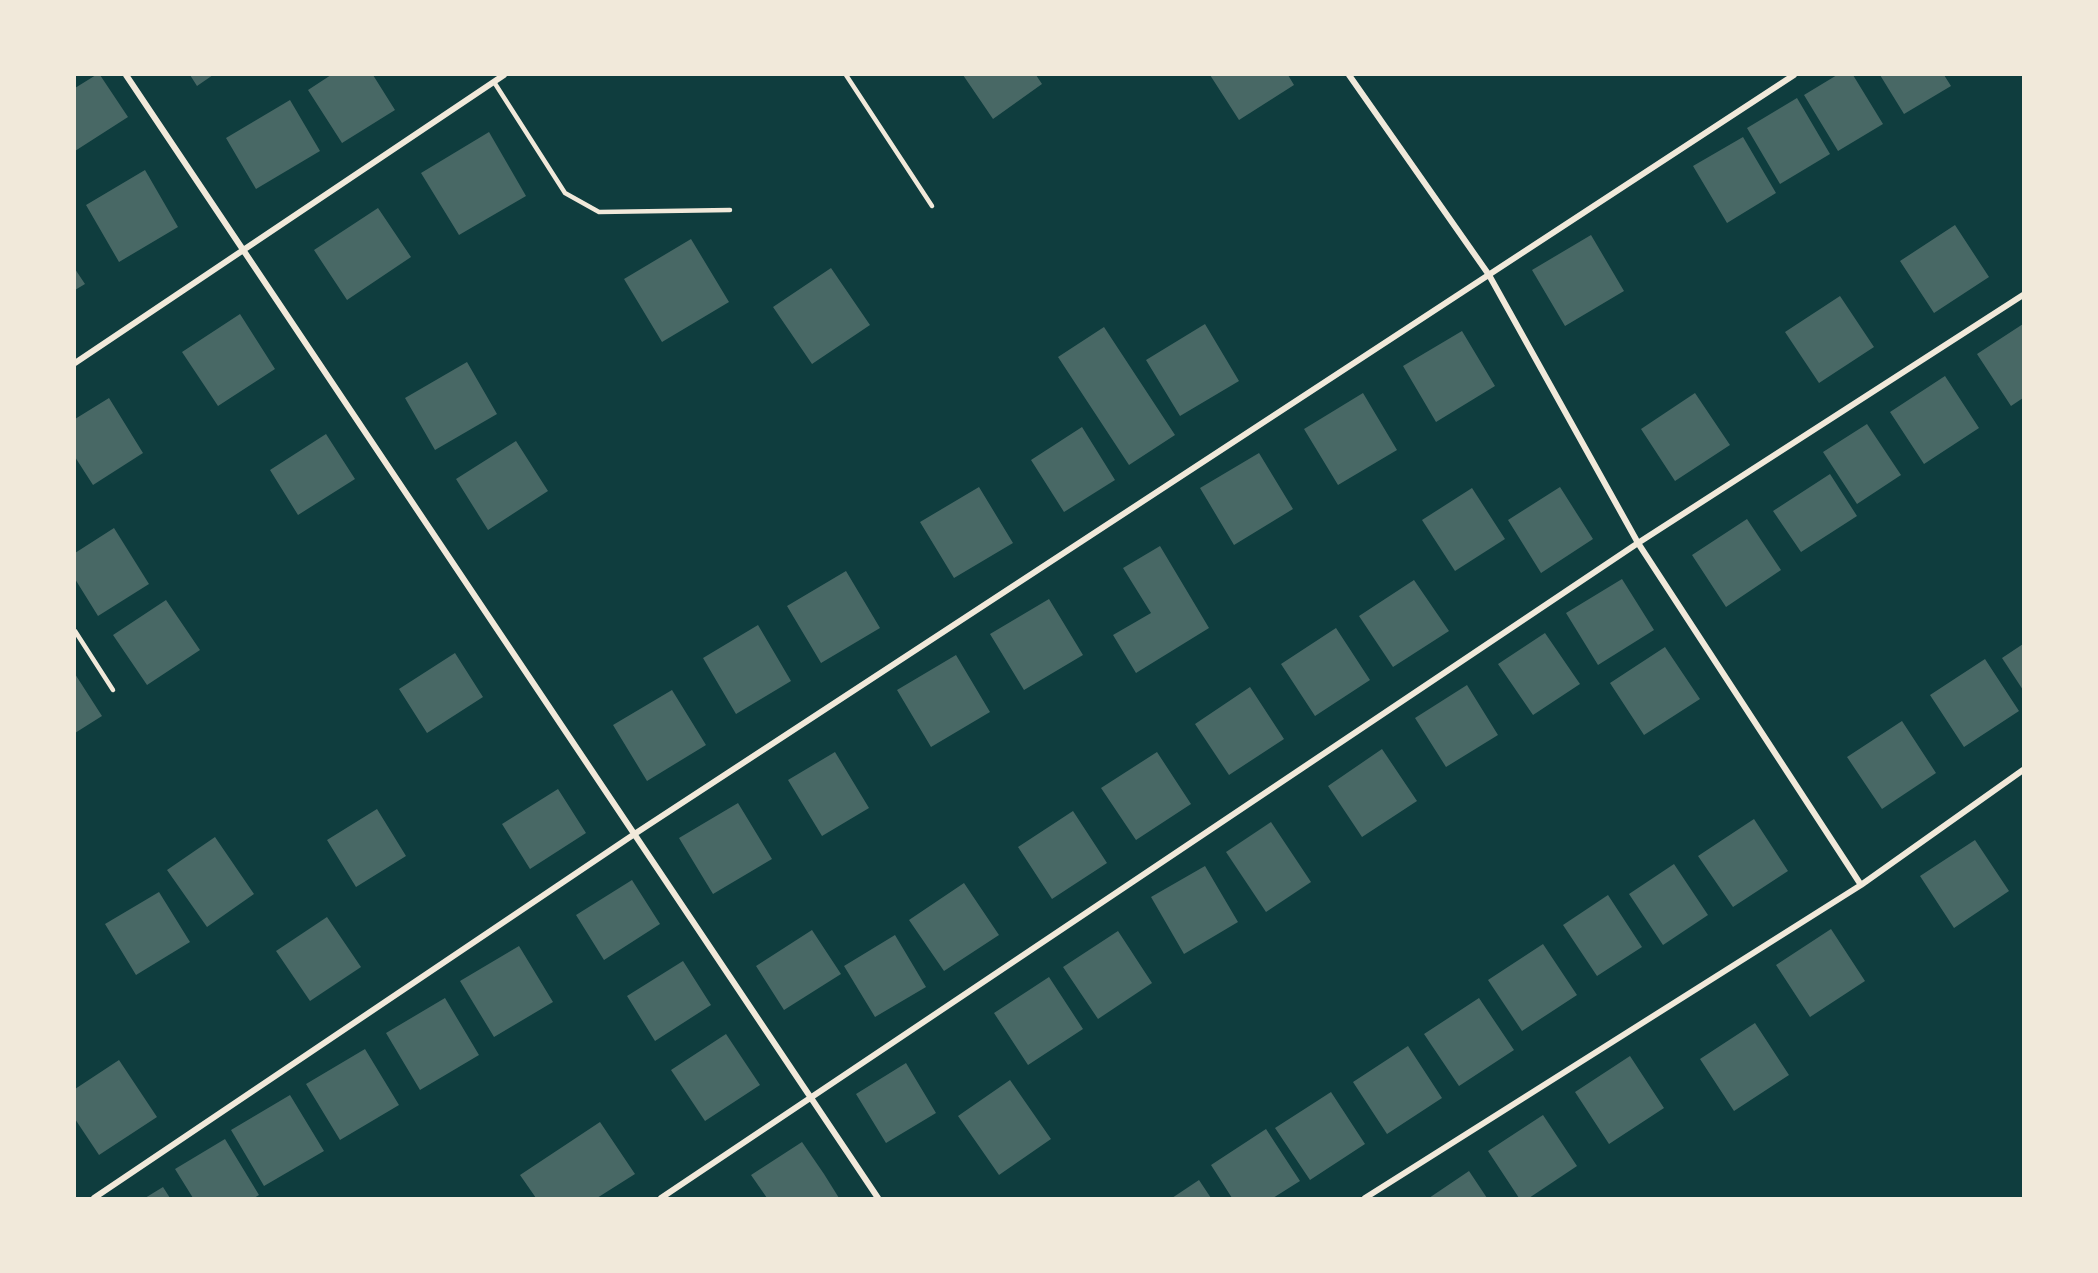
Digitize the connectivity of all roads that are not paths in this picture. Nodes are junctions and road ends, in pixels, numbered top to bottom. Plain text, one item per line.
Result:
1 (126, 75) edge
2 (504, 75) edge
3 (846, 75) edge
4 (1349, 75) edge
5 (1794, 75) edge
6 (494, 82) junction
7 (932, 206) dead end
8 (730, 210) dead end
9 (243, 250) junction
10 (1489, 274) junction
11 (2023, 295) edge
12 (75, 363) edge
13 (1638, 543) junction
14 (75, 631) edge
15 (113, 690) dead end
16 (2023, 770) edge
17 (633, 835) junction
18 (1861, 885) junction
19 (810, 1097) junction
20 (94, 1198) edge
21 (661, 1198) edge
22 (878, 1198) edge
23 (1365, 1198) edge

1 - 9 street
2 - 6 street
3 - 7 lane
4 - 10 street
5 - 10 street
6 - 8 lane
6 - 9 street
9 - 12 street
9 - 17 street
10 - 13 street
10 - 17 street
11 - 13 street
13 - 18 street
13 - 19 street
14 - 15 lane
16 - 18 street
17 - 19 street
17 - 20 street
18 - 23 street
19 - 21 street
19 - 22 street

